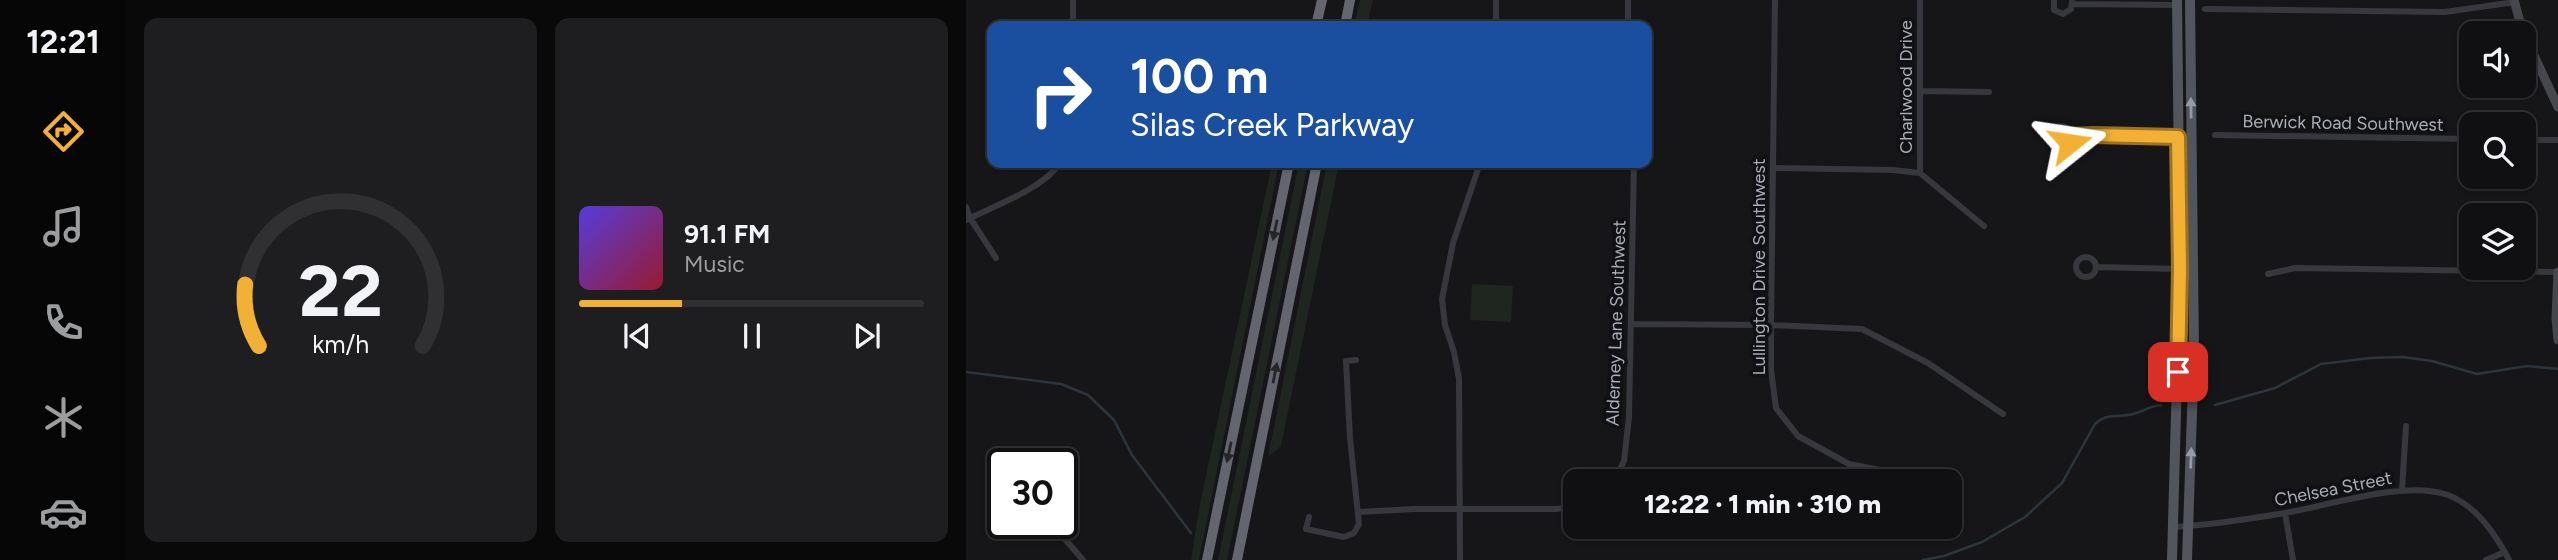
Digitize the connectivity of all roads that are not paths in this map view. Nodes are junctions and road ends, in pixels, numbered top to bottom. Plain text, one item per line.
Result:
1 (1073, 0) edge
2 (1322, 0) edge
3 (1350, 0) edge
4 (1496, 0) edge
5 (1628, 0) edge
6 (1775, 0) edge
7 (1920, 0) edge
8 (2054, 0) edge
9 (2190, 0) edge
10 (2515, 1) edge
11 (2072, 2) edge
12 (2177, 2) edge
13 (2205, 9) dead end
14 (1073, 21) edge
15 (1318, 21) edge
16 (1346, 21) edge
17 (1496, 21) edge
18 (1628, 21) edge
19 (2520, 21) edge
20 (2536, 61) edge
21 (1920, 91) junction
22 (1990, 92) dead end
23 (2558, 107) edge
24 (2216, 135) dead end
25 (2071, 136) dead end
26 (2178, 137) junction
27 (2459, 139) edge
28 (2536, 140) edge
29 (2558, 140) edge
30 (1056, 168) edge
31 (1288, 168) edge
32 (1316, 168) edge
33 (1478, 168) edge
34 (1634, 168) edge
35 (1773, 168) junction
36 (1920, 173) junction
37 (966, 207) edge
38 (968, 219) edge
39 (1984, 226) dead end
40 (996, 258) dead end
41 (2096, 267) dead end
42 (2180, 269) junction
43 (2558, 272) edge
44 (2267, 274) dead end
45 (1632, 324) junction
46 (1771, 325) junction
47 (2558, 340) edge
48 (1356, 360) dead end
49 (2003, 414) dead end
50 (2406, 426) dead end
51 (1622, 469) edge
52 (1875, 469) edge
53 (2402, 490) junction
54 (1563, 508) edge
55 (1461, 509) junction
56 (1359, 512) junction
57 (2285, 513) junction
58 (1309, 517) dead end
59 (2188, 526) junction
60 (2174, 527) junction
61 (1065, 539) edge
62 (2505, 552) junction
63 (1083, 560) edge
64 (1207, 560) edge
65 (1237, 560) edge
66 (1460, 560) edge
67 (2172, 560) edge
68 (2187, 560) edge
69 (2293, 560) edge
70 (2486, 560) edge
71 (2509, 560) edge

1 - 14 street
2 - 15 highway
3 - 16 highway
4 - 17 street
5 - 18 street
6 - 35 street, Lullington Drive Southwest
7 - 21 street, Charlwood Drive
8 - 11 street
59 -> 9 main road
10 - 13 street
10 - 19 street
11 - 12 street
12 - 26 main road
20 - 23 street
21 - 22 street
21 - 36 street, Charlwood Drive
24 - 27 street, Berwick Road Southwest
25 - 26 street
26 - 42 main road
28 - 29 street
30 - 38 street
31 -> 64 highway
65 -> 32 highway
33 - 55 street
34 - 45 street, Alderney Lane Southwest
35 - 36 street
35 - 46 street, Lullington Drive Southwest
36 - 39 street
37 - 38 street
38 - 40 street
41 - 42 street
42 - 60 main road
43 - 44 street
43 - 47 street
45 - 46 street
45 - 51 street, Alderney Lane Southwest
46 - 49 street
46 - 52 street, Lullington Drive Southwest
48 - 56 street
50 - 53 street
53 - 57 street, Chelsea Street
53 - 62 street, Chelsea Street
54 - 55 street
55 - 56 street
55 - 66 street
56 - 58 street
57 - 59 street, Chelsea Street
57 - 69 street
59 - 60 street, Chelsea Street
59 - 68 main road
60 - 67 main road
61 - 63 street
62 - 70 street
62 - 71 street, Chelsea Street

